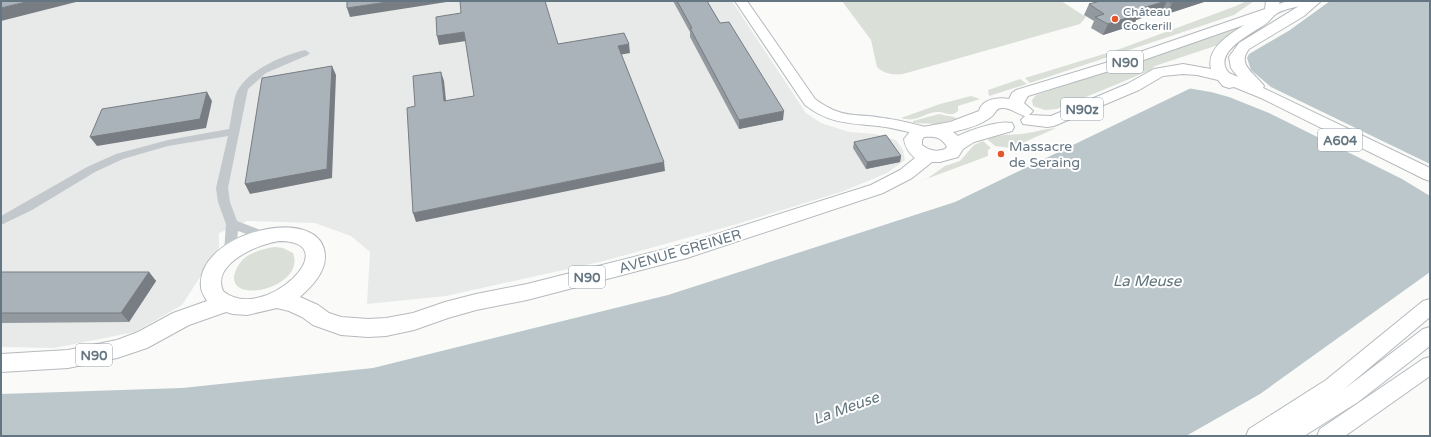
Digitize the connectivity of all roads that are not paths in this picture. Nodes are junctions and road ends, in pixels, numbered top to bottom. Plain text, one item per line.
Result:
1 (741, 1) edge
2 (1300, 1) edge
3 (1314, 1) edge
4 (1269, 4) edge
5 (305, 53) dead end
6 (1218, 73) junction
7 (1133, 87) junction
8 (1267, 95) junction
9 (1250, 96) junction
10 (1015, 105) junction
11 (987, 113) junction
12 (1029, 120) junction
13 (1006, 127) junction
14 (234, 132) junction
15 (924, 143) junction
16 (955, 146) junction
17 (1430, 175) edge
18 (1430, 184) edge
19 (1, 221) edge
20 (232, 224) junction
21 (264, 236) junction
22 (230, 252) junction
23 (304, 281) junction
24 (218, 297) junction
25 (275, 300) junction
26 (1430, 306) edge
27 (310, 310) junction
28 (1430, 335) edge
29 (1, 363) edge
30 (1430, 365) edge
31 (1430, 370) edge
32 (1410, 378) junction
33 (1257, 436) edge
34 (1285, 436) edge
35 (1328, 436) edge

1 - 15 main road
2 - 4 main road, N90
3 - 8 main road
4 - 6 main road
4 - 10 main road, N90
5 - 14 street
6 - 7 main road, N90z
6 - 8 main road, N90z
6 - 9 main road
7 - 9 main road, N90z
7 - 12 main road, N90z
8 - 17 main road, A604
9 - 18 main road, A604
10 - 11 main road
10 - 12 main road
11 - 13 main road
11 - 15 main road, N90
12 - 13 main road
13 - 16 main road
14 - 19 street
14 - 20 street
15 - 16 main road
15 - 16 main road
15 - 27 main road, AVENUE GREINER / N90
20 - 21 street
20 - 22 street
21 - 22 main road, AVENUE GREINER
21 - 23 main road, AVENUE GREINER
22 - 24 main road, AVENUE GREINER
23 - 25 main road, AVENUE GREINER
23 - 27 main road
24 - 25 main road, AVENUE GREINER
24 - 29 main road, AVENUE GREINER / N90
25 - 27 main road, AVENUE GREINER / N90
26 - 33 main road
28 - 34 main road
30 - 32 main road
31 - 32 main road
32 - 35 main road

